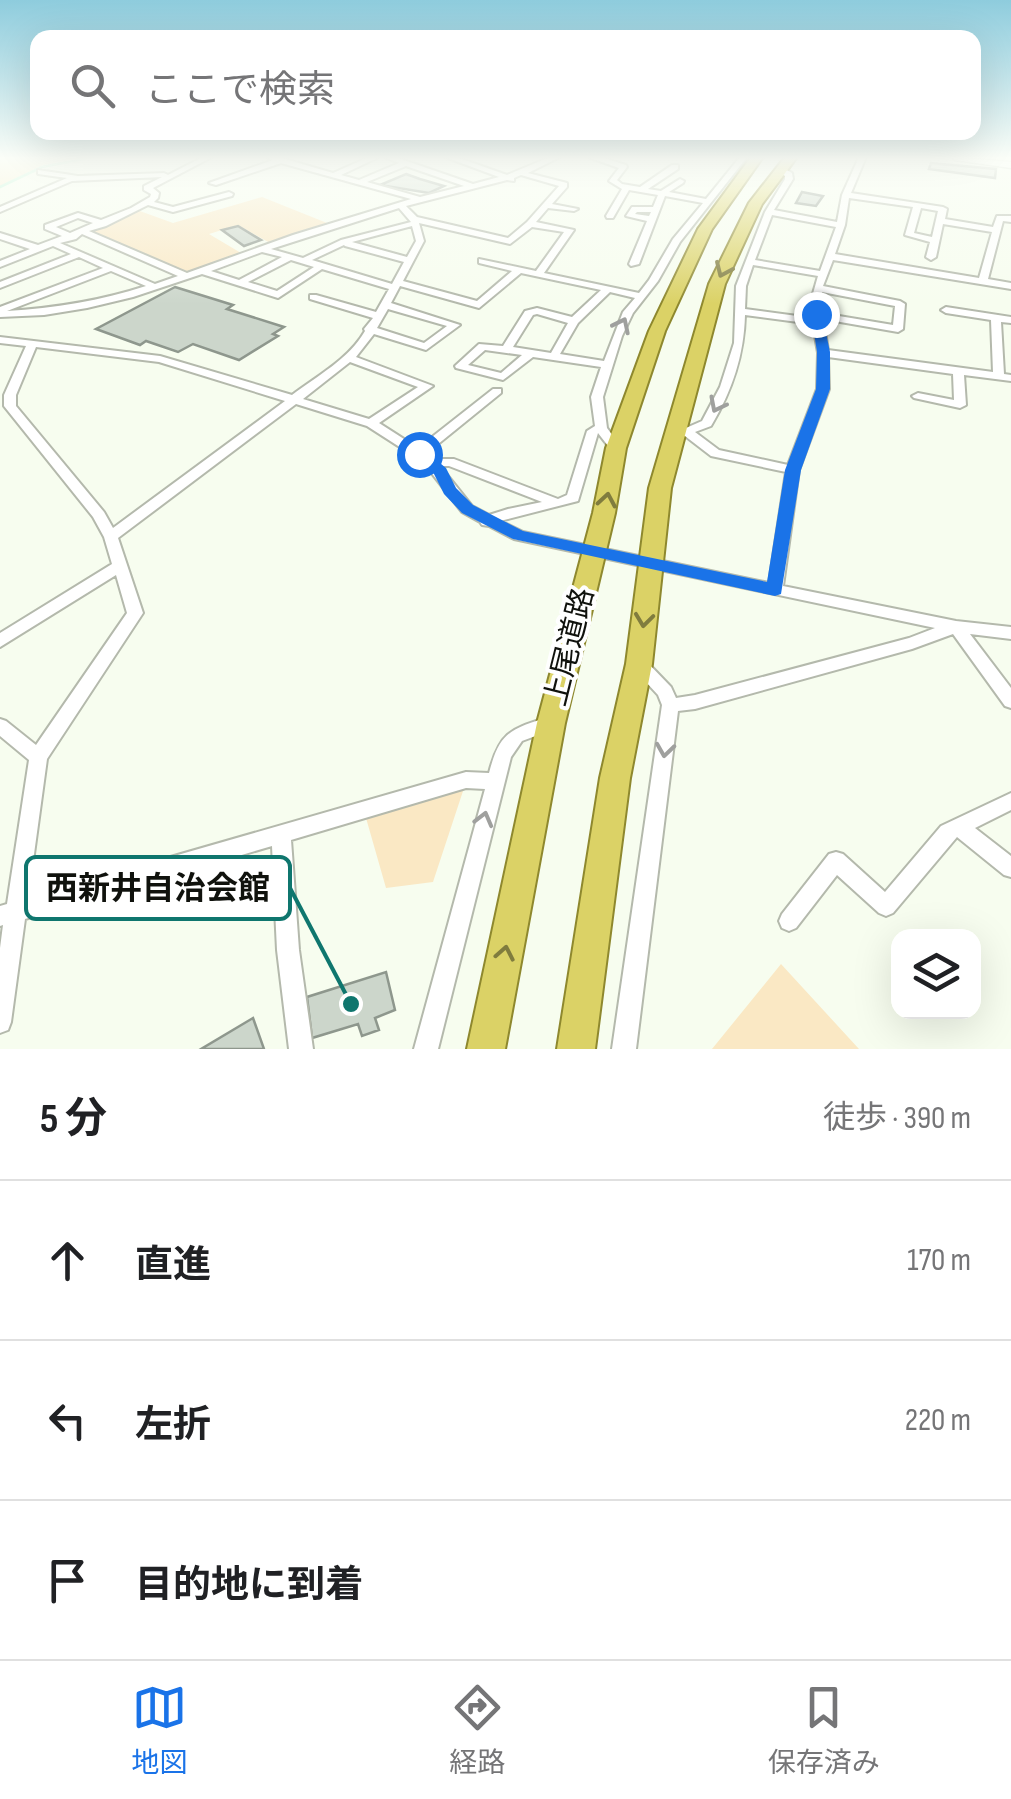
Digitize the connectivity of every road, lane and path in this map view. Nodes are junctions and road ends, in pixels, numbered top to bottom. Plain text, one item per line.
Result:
1 (918, 205) edge
2 (139, 206) edge
3 (160, 206) edge
4 (187, 206) edge
5 (402, 206) joint
6 (550, 206) joint
7 (616, 206) edge
8 (657, 206) edge
9 (703, 206) edge
10 (719, 206) edge
11 (755, 206) edge
12 (773, 206) edge
13 (844, 206) edge
14 (923, 206) edge
15 (574, 209) dead end
16 (769, 212) junction
17 (610, 216) dead end
18 (1011, 219) edge
19 (415, 221) junction
20 (534, 221) junction
21 (940, 222) junction
22 (580, 223) dead end
23 (103, 224) junction
24 (841, 226) junction
25 (997, 230) junction
26 (84, 232) junction
27 (478, 234) junction
28 (0, 236) edge
29 (73, 237) junction
30 (936, 240) junction
31 (344, 242) junction
32 (466, 243) dead end
33 (56, 244) junction
34 (993, 244) junction
35 (1011, 246) edge
36 (262, 248) junction
37 (40, 249) junction
38 (80, 254) junction
39 (508, 254) junction
40 (828, 256) junction
41 (931, 256) dead end
42 (290, 257) junction
43 (303, 261) junction
44 (410, 261) junction
45 (482, 261) dead end
46 (750, 262) junction
47 (0, 264) edge
48 (634, 264) dead end
49 (321, 266) junction
50 (110, 268) junction
51 (519, 270) junction
52 (203, 271) junction
53 (538, 274) junction
54 (822, 274) junction
55 (188, 276) junction
56 (983, 280) junction
57 (240, 283) junction
58 (394, 284) junction
59 (0, 285) edge
60 (1011, 286) edge
61 (156, 288) junction
62 (818, 288) junction
63 (608, 289) junction
64 (640, 296) junction
65 (313, 297) dead end
66 (386, 305) junction
67 (946, 310) dead end
68 (0, 312) edge
69 (742, 312) junction
70 (378, 316) junction
71 (818, 318) junction
72 (996, 318) junction
73 (1011, 320) edge
74 (574, 322) junction
75 (370, 329) junction
76 (0, 340) edge
77 (32, 346) junction
78 (506, 350) junction
79 (823, 352) junction
80 (531, 353) junction
81 (554, 356) junction
82 (349, 358) junction
83 (606, 364) junction
84 (958, 371) junction
85 (1005, 377) edge
86 (497, 391) dead end
87 (918, 396) dead end
88 (296, 402) junction
89 (372, 423) junction
90 (681, 434) junction
91 (608, 438) junction
92 (419, 454) junction
93 (432, 463) junction
94 (793, 470) junction
95 (559, 504) junction
96 (487, 522) junction
97 (112, 537) junction
98 (594, 552) junction
99 (650, 564) junction
100 (119, 566) junction
101 (775, 590) junction
102 (956, 627) junction
103 (1011, 633) edge
104 (0, 640) edge
105 (639, 664) junction
106 (1011, 701) edge
107 (670, 704) junction
108 (550, 723) junction
109 (0, 726) edge
110 (38, 757) junction
111 (494, 781) junction
112 (1011, 801) edge
113 (958, 827) junction
114 (280, 836) junction
115 (1011, 868) edge
116 (7, 914) edge
117 (789, 921) dead end
118 (0, 1022) edge
119 (301, 1049) edge
120 (426, 1049) edge
121 (486, 1049) edge
122 (576, 1049) edge
123 (624, 1049) edge

1 - 30 street
2 - 23 street
3 - 4 street
5 - 19 street
5 - 36 street
6 - 15 street
6 - 20 street
7 - 17 street
8 - 48 street
9 - 64 street
10 - 91 highway, 上尾道路
11 -> 90 highway, 上尾道路
12 - 16 street
13 - 24 street
14 - 21 street
16 - 24 street
16 - 46 street
18 - 25 street
19 - 27 street
19 - 31 street
19 - 44 street
20 - 22 street
20 - 39 street
20 - 53 street
21 - 25 street
21 - 30 street
23 - 26 street
23 - 29 street
24 - 40 street
25 - 34 street
26 - 29 street
26 - 55 street
27 - 32 street
27 - 39 street
28 - 37 street
29 - 33 street
30 - 41 street
31 - 43 street
31 - 44 street
33 - 37 street
33 - 38 street
34 - 35 street
34 - 56 street
36 - 42 street
36 - 52 street
37 - 47 street
38 - 50 street
38 - 59 street
39 - 45 street
39 - 51 street
40 - 54 street
40 - 56 street
42 - 43 street
42 - 57 street
43 - 49 street
44 - 58 street
46 - 54 street
46 - 69 street
49 - 57 street
49 - 58 street
50 - 61 street
50 - 68 street
51 - 53 street
51 - 58 street
52 - 55 street
52 - 57 street
53 - 63 street
54 - 62 street
55 - 61 street
56 - 60 street
58 - 66 street
61 - 68 street
62 - 71 street
62 - 71 street
63 - 64 street
63 - 74 street
83 -> 64 street
65 - 70 street
66 - 70 street
66 - 75 street
67 - 72 street
69 - 71 street
69 -> 90 street
70 - 75 street
71 - 79 street
72 - 73 street
72 - 85 street
74 - 78 street
74 - 81 street
75 - 82 street
76 - 77 street
77 - 88 street
77 - 97 street
78 - 80 street
78 - 80 street
79 - 84 street
79 - 94 street
80 - 81 street
81 - 83 street
82 - 88 street
82 - 89 street
83 - 91 street
84 - 85 street
84 - 87 street
86 - 92 street
88 - 89 street
88 - 97 street
89 - 92 street
90 - 94 street
90 - 99 highway, 上尾道路
91 - 95 street
98 -> 91 highway, 上尾道路
92 - 93 street
93 - 95 street
93 - 96 street
94 - 101 street
95 - 96 street
96 - 98 street
97 - 100 street
98 - 99 street
98 - 108 highway, 上尾道路
99 - 101 street
99 -> 105 highway, 上尾道路
100 - 104 street
100 - 110 street
101 - 102 street
102 - 103 street
102 - 106 street
102 - 107 street
105 - 107 street
105 - 122 highway, 上尾道路
107 -> 123 street
108 - 111 street
121 -> 108 highway, 上尾道路
109 - 110 street
110 - 116 street
111 - 114 street
120 -> 111 street
112 - 113 street
113 - 115 street
113 - 117 street
114 - 116 street
114 - 119 street
116 - 118 street

